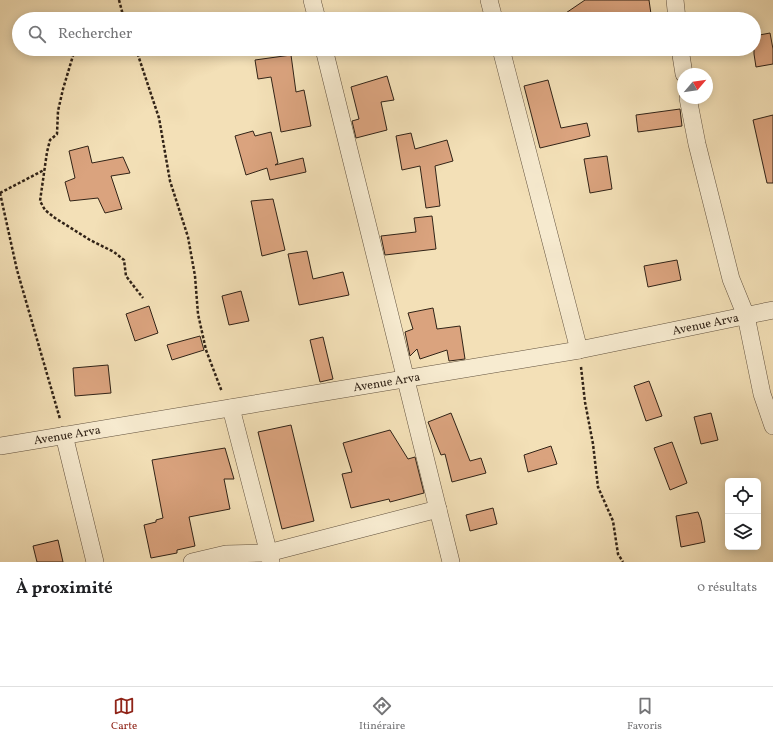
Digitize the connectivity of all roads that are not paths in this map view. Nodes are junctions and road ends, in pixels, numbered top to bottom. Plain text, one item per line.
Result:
1 (312, 0) edge
2 (489, 0) edge
3 (675, 0) edge
4 (315, 12) edge
5 (492, 12) edge
6 (676, 12) edge
7 (326, 56) edge
8 (503, 56) edge
9 (681, 56) edge
10 (683, 68) edge
11 (689, 104) edge
12 (773, 310) edge
13 (746, 316) junction
14 (579, 350) junction
15 (406, 380) junction
16 (231, 408) junction
17 (773, 426) edge
18 (64, 435) junction
19 (0, 446) edge
20 (438, 509) junction
21 (270, 557) edge
22 (95, 562) edge
23 (192, 562) edge
24 (451, 562) edge

1 - 4 street
2 - 5 street
3 - 6 street
7 - 15 street
8 - 14 street
9 - 10 street
11 - 13 street
12 - 13 street, Avenue Arva
13 - 14 street, Avenue Arva
13 - 17 street
14 - 15 street, Avenue Arva
15 - 16 street, Avenue Arva
15 - 20 street
16 - 18 street, Avenue Arva
16 - 21 street
18 - 19 street, Avenue Arva
18 - 22 street
20 - 21 street
20 - 24 street
21 - 23 street

